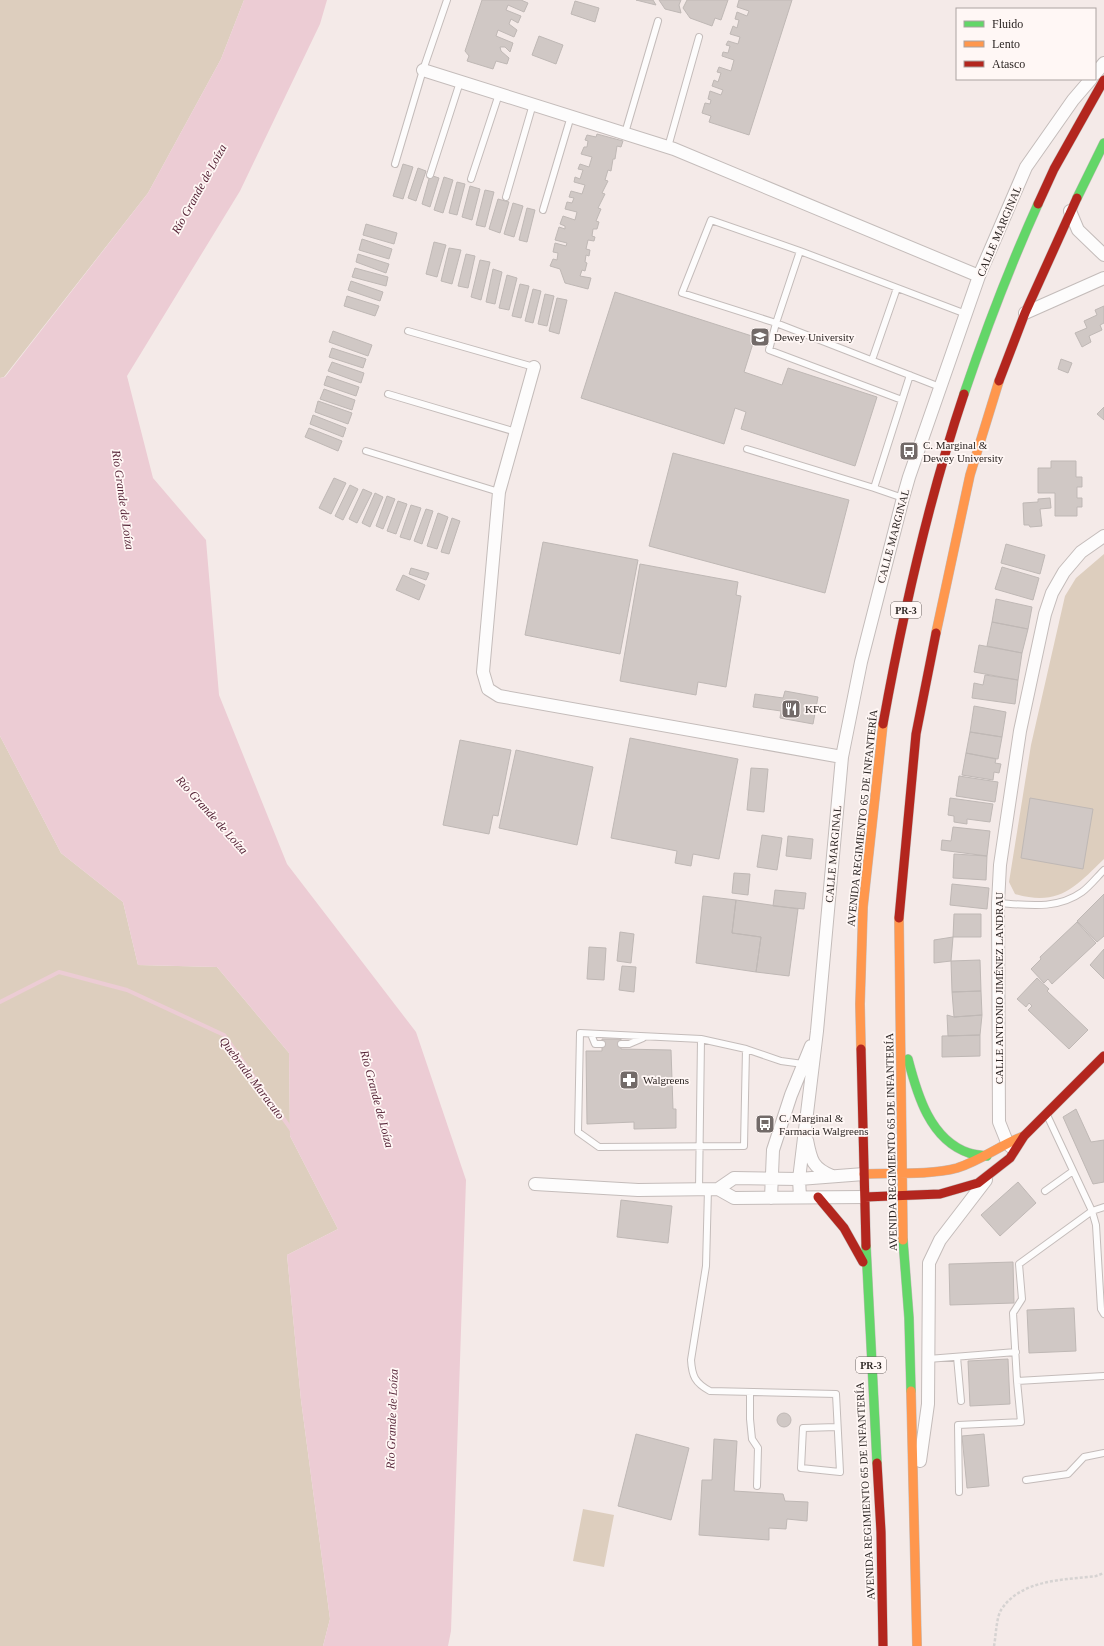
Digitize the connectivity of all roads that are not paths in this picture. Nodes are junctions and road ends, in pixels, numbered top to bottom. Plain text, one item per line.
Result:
1 (447, 0) edge
2 (658, 21) dead end
3 (699, 37) dead end
4 (1104, 63) edge
5 (423, 70) junction
6 (1096, 73) edge
7 (1090, 80) edge
8 (1104, 80) edge
9 (460, 82) junction
10 (499, 94) junction
11 (533, 104) junction
12 (571, 116) junction
13 (625, 133) junction
14 (1104, 143) edge
15 (668, 147) junction
16 (395, 164) dead end
17 (430, 175) dead end
18 (471, 179) dead end
19 (506, 197) dead end
20 (543, 210) dead end
21 (1070, 211) junction
22 (800, 251) junction
23 (1104, 255) edge
24 (979, 276) junction
25 (1104, 278) edge
26 (897, 288) junction
27 (1025, 313) junction
28 (966, 314) junction
29 (776, 324) junction
30 (408, 331) dead end
31 (872, 360) junction
32 (534, 367) joint
33 (910, 375) junction
34 (940, 387) junction
35 (388, 394) dead end
36 (902, 400) junction
37 (516, 432) junction
38 (747, 449) dead end
39 (366, 451) dead end
40 (874, 488) junction
41 (499, 492) junction
42 (903, 498) junction
43 (1104, 536) edge
44 (842, 756) junction
45 (1104, 870) edge
46 (998, 903) junction
47 (817, 1032) junction
48 (591, 1034) junction
49 (901, 1036) junction
50 (646, 1037) junction
51 (701, 1039) junction
52 (602, 1044) dead end
53 (621, 1044) dead end
54 (746, 1049) junction
55 (1104, 1056) edge
56 (803, 1064) junction
57 (1046, 1114) junction
58 (805, 1130) junction
59 (1011, 1146) junction
60 (700, 1147) junction
61 (987, 1156) junction
62 (902, 1172) junction
63 (1073, 1172) junction
64 (864, 1174) junction
65 (991, 1174) junction
66 (834, 1176) junction
67 (771, 1178) junction
68 (799, 1179) junction
69 (535, 1184) dead end
70 (708, 1189) junction
71 (1045, 1191) dead end
72 (902, 1195) junction
73 (800, 1197) junction
74 (818, 1197) junction
75 (865, 1197) junction
76 (771, 1198) junction
77 (1104, 1207) edge
78 (1092, 1211) junction
79 (866, 1271) junction
80 (1104, 1314) edge
81 (1016, 1352) junction
82 (958, 1357) junction
83 (928, 1359) junction
84 (1104, 1376) edge
85 (1017, 1381) junction
86 (750, 1393) junction
87 (961, 1401) dead end
88 (838, 1427) junction
89 (1104, 1453) edge
90 (1026, 1480) dead end
91 (757, 1486) dead end
92 (959, 1492) dead end
93 (914, 1502) junction
94 (884, 1646) edge
95 (917, 1646) edge

1 - 5 lane
2 - 13 lane
3 - 15 lane
4 - 6 street
5 - 9 street
5 - 16 lane
7 - 24 street, CALLE MARGINAL
8 - 64 main road, AVENIDA REGIMIENTO 65 DE INFANTERÍA / PR-3
9 - 10 street
9 - 17 lane
10 - 11 street
10 - 18 lane
11 - 12 street
11 - 19 lane
12 - 13 street
12 - 20 lane
13 - 15 street
14 - 21 main road, AVENIDA REGIMIENTO 65 DE INFANTERÍA
15 - 24 street
21 - 23 street
21 - 27 main road, AVENIDA REGIMIENTO 65 DE INFANTERÍA
22 - 26 lane
22 - 29 lane
22 - 29 lane
24 - 28 street, CALLE MARGINAL
25 - 27 street
26 - 28 lane
26 - 31 lane
27 - 49 main road, AVENIDA REGIMIENTO 65 DE INFANTERÍA
28 - 34 street, CALLE MARGINAL
29 - 31 lane
29 - 36 lane
30 - 32 lane
31 - 33 lane
32 - 37 street
33 - 34 lane
33 - 36 lane
34 - 42 street, CALLE MARGINAL
35 - 37 lane
36 - 40 lane
37 - 41 street
38 - 40 lane
39 - 41 lane
40 - 42 lane
41 - 44 street
42 - 44 street, CALLE MARGINAL
43 - 46 street, CALLE ANTONIO JIMÉNEZ LANDRAU
44 - 47 street, CALLE MARGINAL
45 - 46 lane
46 - 59 street, CALLE ANTONIO JIMÉNEZ LANDRAU
47 - 56 street, CALLE MARGINAL
47 - 58 street, CALLE MARGINAL
48 - 50 lane
48 - 52 lane
48 - 60 lane
49 - 61 main road
49 - 62 main road, AVENIDA REGIMIENTO 65 DE INFANTERÍA
50 - 51 lane
50 - 53 lane
51 - 54 lane
51 - 60 lane
54 - 56 lane
54 - 60 lane
55 - 57 main road
56 - 67 street, CALLE MARGINAL
57 - 59 main road
57 - 63 lane
58 - 66 street
58 - 68 street, CALLE MARGINAL
59 - 61 main road
59 - 65 main road
60 - 70 lane
61 - 62 main road
62 - 64 main road
62 - 72 main road, AVENIDA REGIMIENTO 65 DE INFANTERÍA
63 - 71 lane
63 - 78 lane
64 - 66 street
64 - 75 main road, AVENIDA REGIMIENTO 65 DE INFANTERÍA / PR-3
65 - 72 main road
65 - 83 street
66 - 68 street
67 - 68 street
67 - 70 street
67 - 76 street, CALLE MARGINAL
68 - 73 street, CALLE MARGINAL
69 - 70 street
70 - 76 street
70 - 86 lane
72 - 75 main road
72 - 93 main road, AVENIDA REGIMIENTO 65 DE INFANTERÍA
73 - 74 street
73 - 76 street
74 - 75 street
74 - 79 main road
75 - 79 main road, AVENIDA REGIMIENTO 65 DE INFANTERÍA / PR-3
77 - 78 lane
78 - 80 lane
78 - 81 lane
79 - 94 main road, AVENIDA REGIMIENTO 65 DE INFANTERÍA / PR-3
81 - 82 lane
81 - 85 lane
82 - 83 lane
82 - 87 lane
83 - 93 street
84 - 85 lane
85 - 92 lane
86 - 88 lane
86 - 91 lane
88 - 88 lane
89 - 90 lane
93 - 95 main road, AVENIDA REGIMIENTO 65 DE INFANTERÍA

